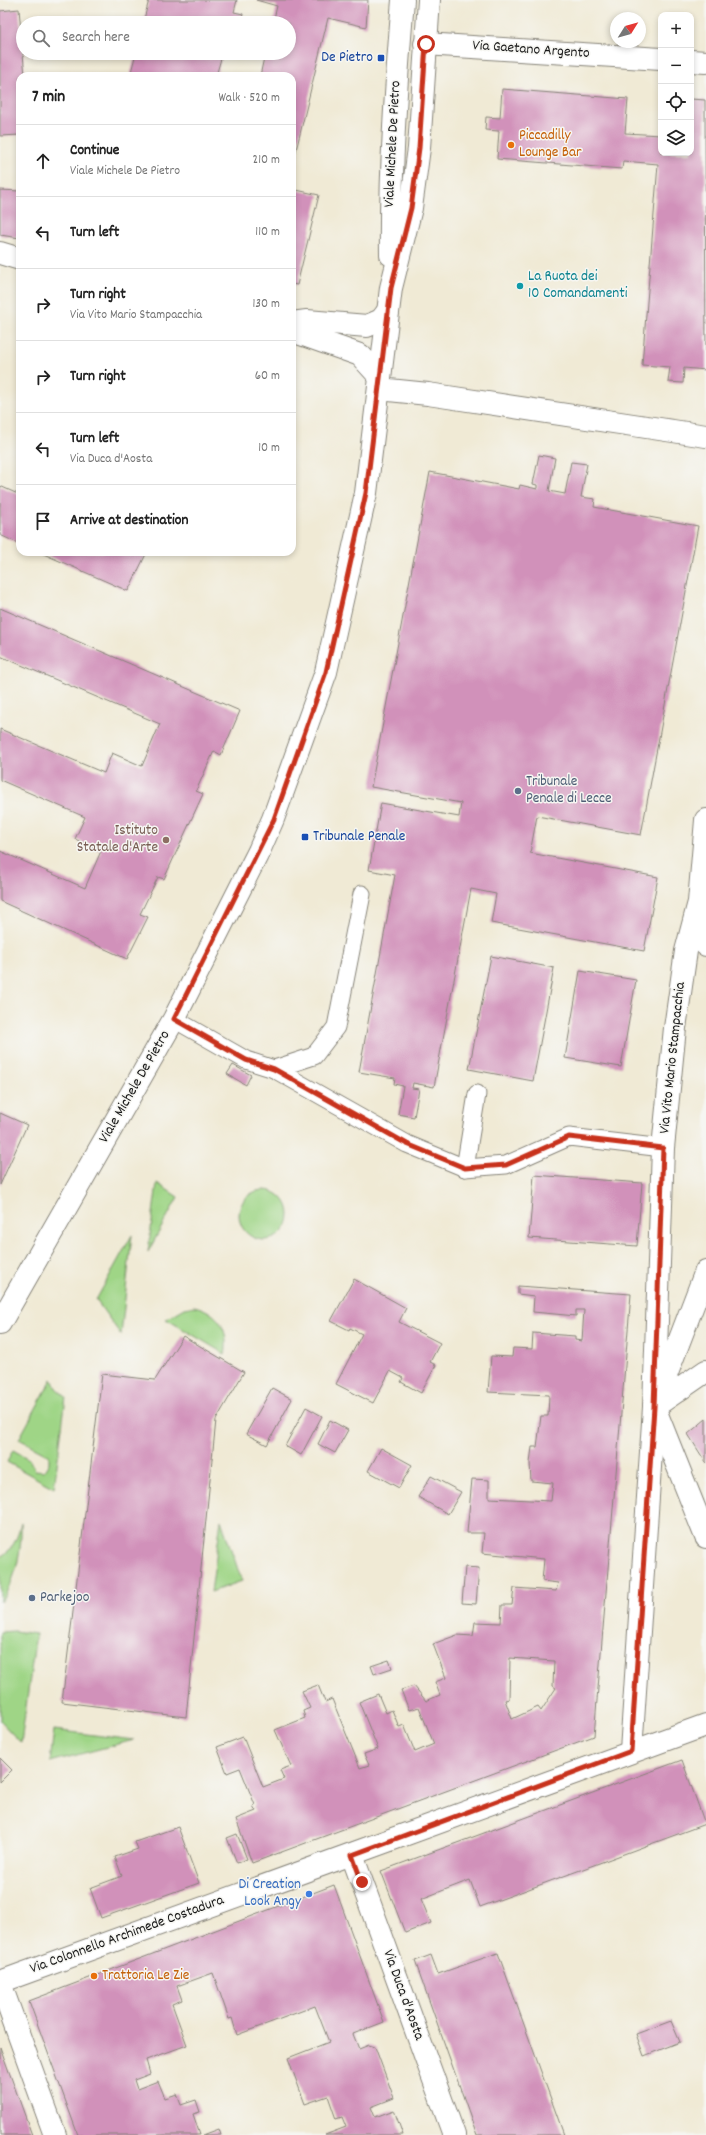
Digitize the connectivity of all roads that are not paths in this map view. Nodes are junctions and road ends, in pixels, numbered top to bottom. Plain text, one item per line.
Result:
1 (403, 0) edge
2 (429, 0) edge
3 (426, 44) junction
4 (658, 59) edge
5 (694, 61) edge
6 (706, 62) edge
7 (0, 252) edge
8 (16, 258) edge
9 (391, 288) junction
10 (388, 311) junction
11 (296, 322) edge
12 (296, 332) edge
13 (380, 383) junction
14 (706, 436) edge
15 (706, 820) edge
16 (362, 894) dead end
17 (699, 902) junction
18 (706, 945) edge
19 (174, 1019) junction
20 (274, 1069) junction
21 (477, 1094) dead end
22 (663, 1148) junction
23 (465, 1168) junction
24 (706, 1271) edge
25 (0, 1323) edge
26 (706, 1371) edge
27 (654, 1407) junction
28 (704, 1523) edge
29 (706, 1725) edge
30 (631, 1751) junction
31 (352, 1855) junction
32 (0, 1982) edge
33 (55, 2135) edge
34 (454, 2135) edge

1 - 9 street, Viale Michele De Pietro
2 - 3 street, Viale Michele De Pietro
3 - 4 street, Via Gaetano Argento
3 - 9 street, Viale Michele De Pietro
5 - 6 street
7 - 8 street
9 - 10 street, Viale Michele De Pietro
10 - 11 street
10 - 13 street, Viale Michele De Pietro
12 - 13 street
13 - 14 street
13 - 19 street, Viale Michele De Pietro
15 - 17 street, Via Vito Mario Stampacchia
16 - 20 lane
17 - 18 street, Via Vito Mario Stampacchia
17 - 22 street, Via Vito Mario Stampacchia
19 - 20 lane
19 - 25 street, Viale Michele De Pietro
20 - 23 lane
21 - 23 lane
22 - 23 lane
22 - 27 street, Via Vito Mario Stampacchia
24 - 27 street, Via Vito Mario Stampacchia
26 - 27 street
27 - 28 street, Via Vito Mario Stampacchia
27 - 30 street, Via Vito Mario Stampacchia
29 - 30 street, Via Colonnello Archimede Costadura
30 - 31 street, Via Colonnello Archimede Costadura
31 - 32 street, Via Colonnello Archimede Costadura
31 - 34 street, Via Duca d'Aosta
32 - 33 street

